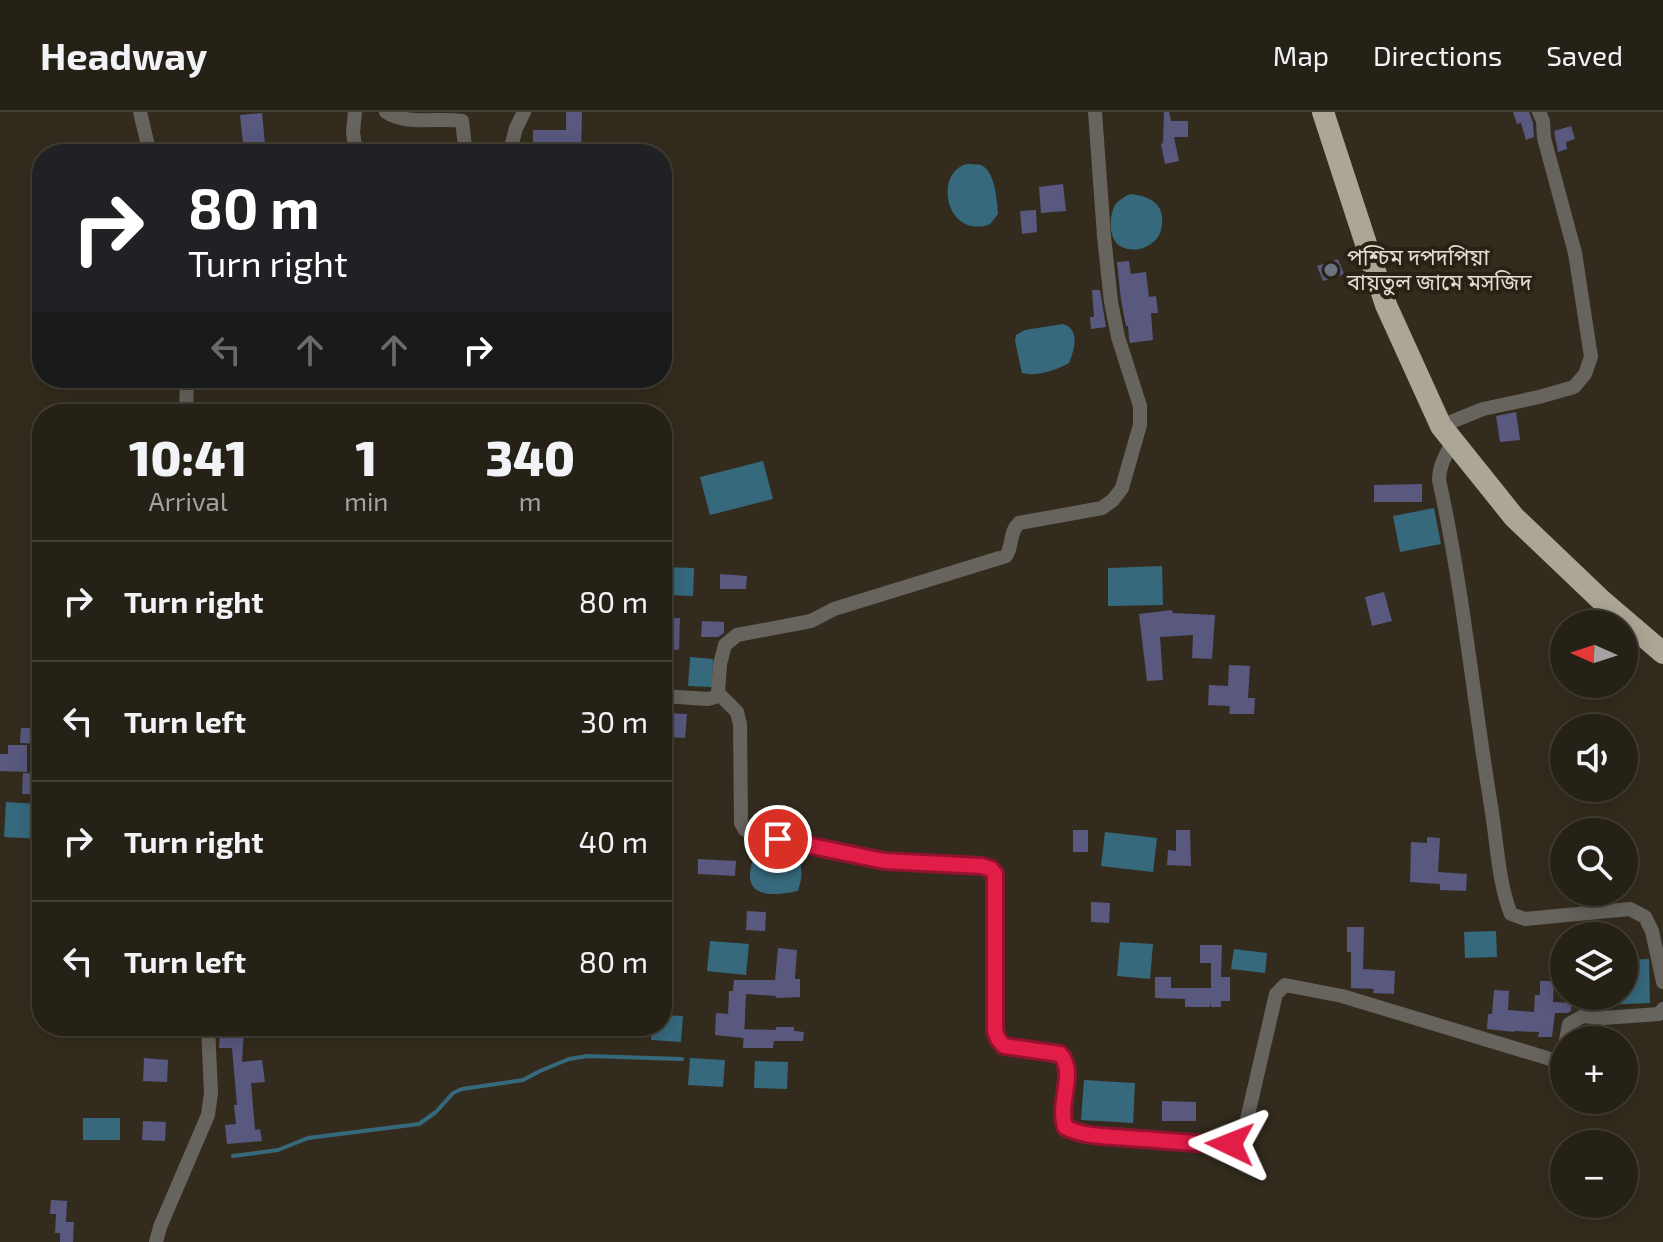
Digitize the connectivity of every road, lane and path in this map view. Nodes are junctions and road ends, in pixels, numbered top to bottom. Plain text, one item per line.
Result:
1 (140, 112) edge
2 (355, 112) edge
3 (386, 112) edge
4 (524, 112) edge
5 (1095, 112) edge
6 (1323, 112) edge
7 (1539, 112) edge
8 (148, 144) edge
9 (355, 144) edge
10 (465, 144) edge
11 (512, 144) edge
12 (1447, 434) junction
13 (1663, 653) edge
14 (718, 693) junction
15 (672, 697) edge
16 (1663, 982) edge
17 (1663, 1009) edge
18 (1569, 1026) edge
19 (208, 1036) edge
20 (1550, 1059) edge
21 (156, 1242) edge

1 - 8 street
2 - 9 street
3 - 10 street
4 - 11 street
5 - 14 street
6 - 12 highway
7 - 12 street
12 - 13 highway
12 - 16 street
14 - 15 street
14 - 20 street
17 - 18 street
19 - 21 street

